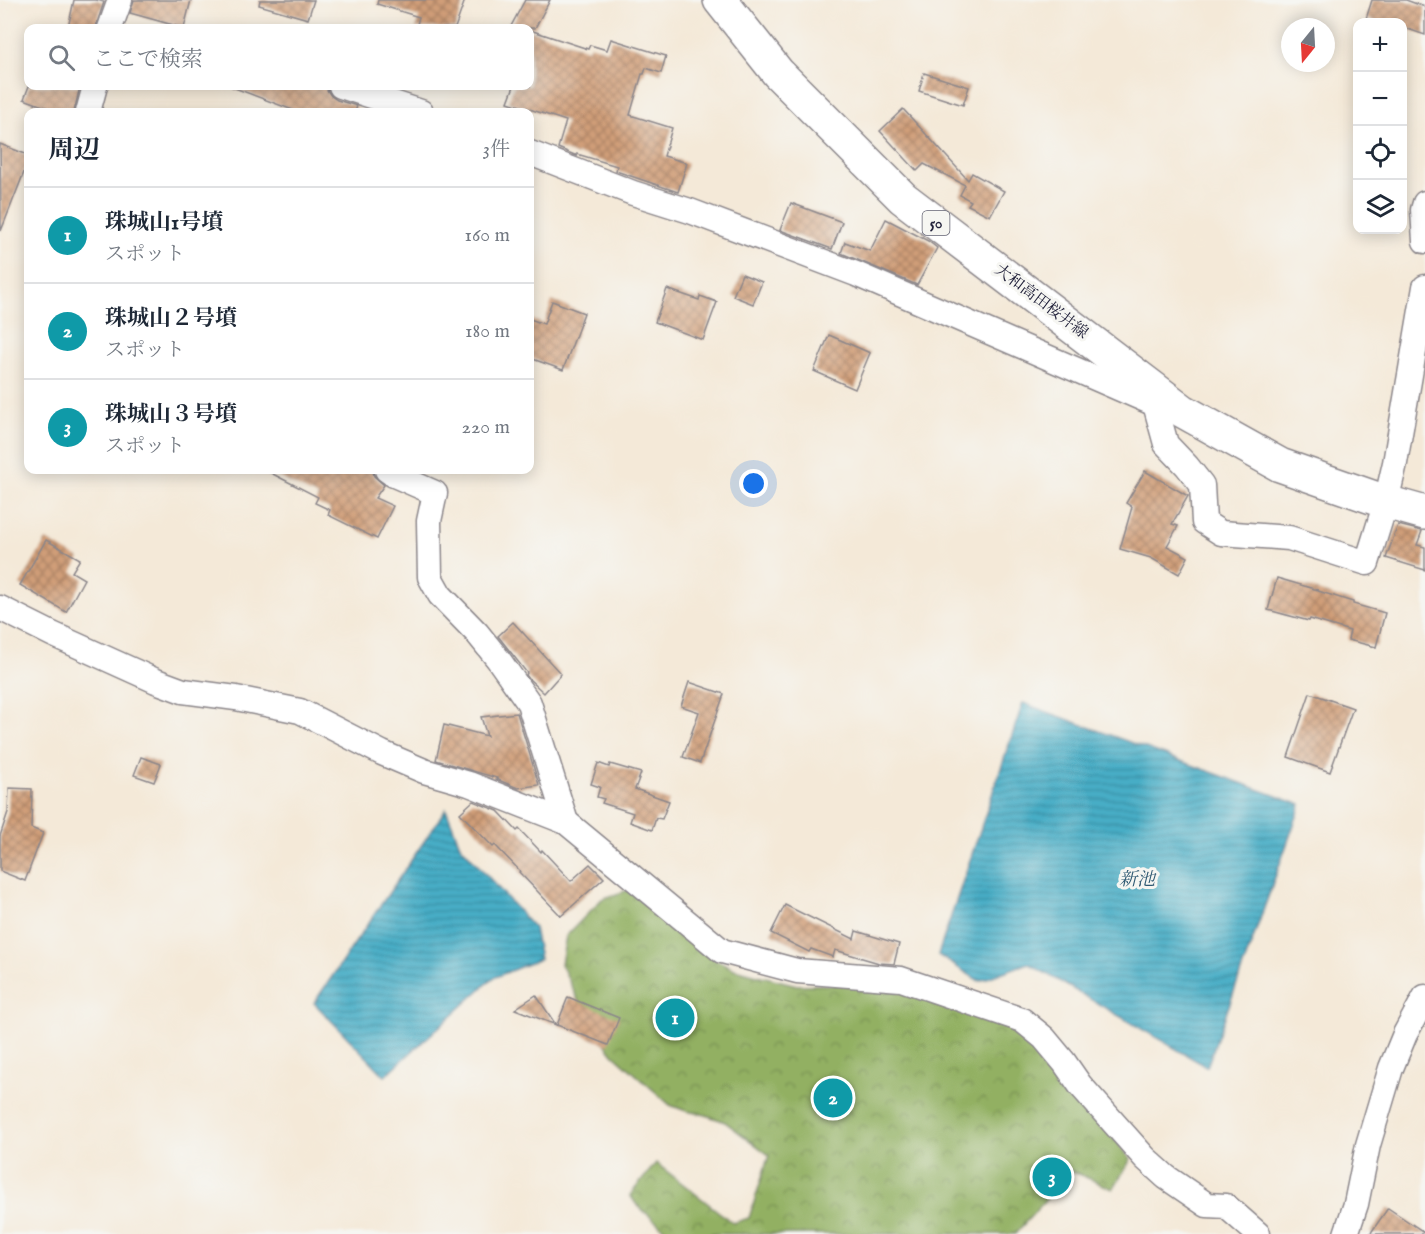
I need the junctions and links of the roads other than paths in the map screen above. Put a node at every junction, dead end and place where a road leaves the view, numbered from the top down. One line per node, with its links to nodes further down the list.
1 (120, 0): 3 (street)
2 (720, 0): 12 (main road, 大和高田桜井線 / 50)
3 (111, 24)
4 (94, 90): 6 (street)
5 (353, 90): 7 (street)
6 (89, 108)
7 (409, 108)
8 (534, 155): 12 (street)
9 (1425, 203): 10 (street)
10 (1425, 241)
11 (1425, 287): 14 (street)
12 (1169, 408): 14 (main road, 大和高田桜井線 / 50); 14 (street)
13 (393, 474): 17 (street)
14 (1386, 502): 15 (main road, 大和高田桜井線 / 50)
15 (1425, 513)
16 (0, 608): 17 (street)
17 (566, 822): 19 (street)
18 (1425, 997): 20 (street)
19 (1258, 1234)
20 (1346, 1234)

